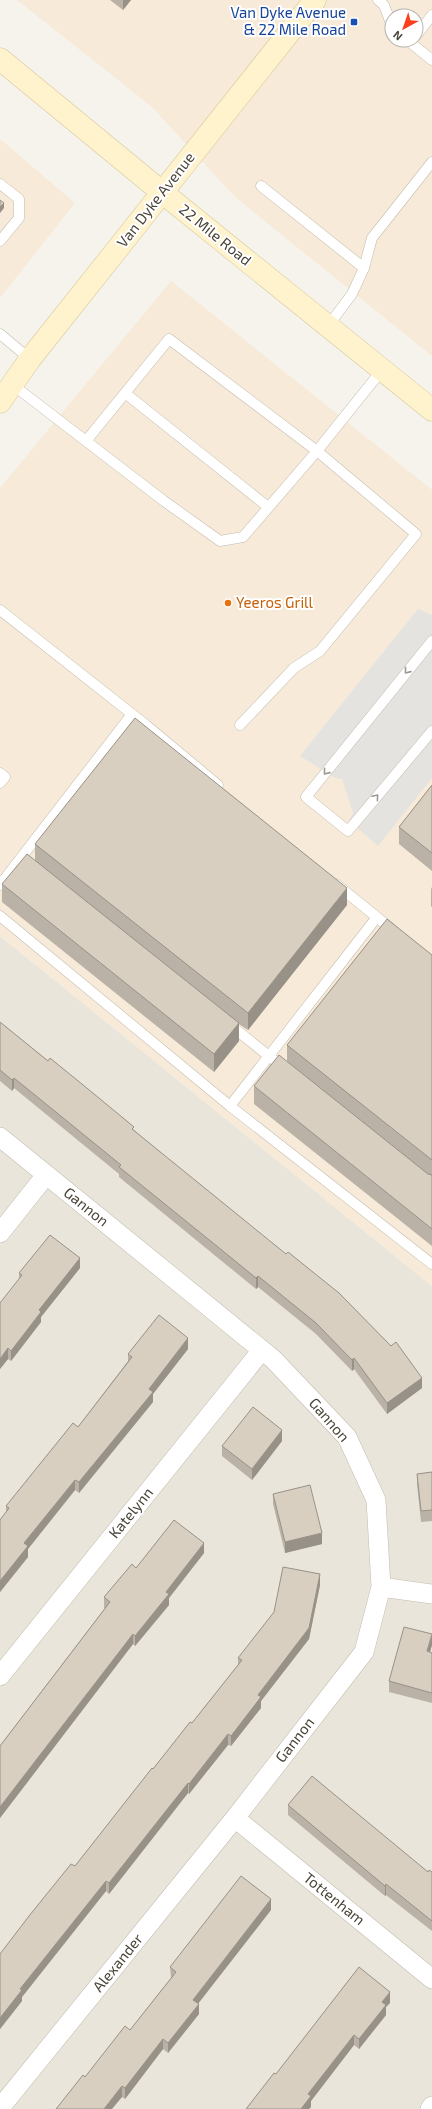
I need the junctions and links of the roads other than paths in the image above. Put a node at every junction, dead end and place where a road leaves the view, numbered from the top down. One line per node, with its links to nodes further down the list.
1 (315, 0): 12 (street, Van Dyke Avenue)
2 (378, 0): 3 (lane)
3 (385, 8)
4 (432, 15): 5 (lane)
5 (424, 25)
6 (420, 48): 8 (lane)
7 (0, 59): 12 (street, 22 Mile Road)
8 (432, 60)
9 (432, 162): 14 (lane)
10 (0, 184): 13 (lane)
11 (261, 186): 14 (lane)
12 (163, 193): 15 (street, 22 Mile Road); 17 (street, Van Dyke Avenue)
13 (0, 241)
14 (364, 268): 15 (lane)
15 (328, 326): 18 (street, 22 Mile Road)
16 (0, 334): 17 (lane)
17 (30, 359): 20 (street, Van Dyke Avenue)
18 (382, 370): 21 (street, 22 Mile Road); 23 (lane)
19 (125, 392): 22 (lane); 23 (lane); 24 (lane)
20 (7, 393): 22 (lane)
21 (432, 410)
22 (86, 441): 24 (lane)
23 (317, 451): 24 (lane); 28 (lane)
24 (268, 507)
25 (0, 610): 27 (lane)
26 (432, 641): 29 (lane, one-way to 29)
27 (132, 714): 32 (lane); 34 (lane)
28 (240, 725)
29 (432, 730)
30 (0, 773): 31 (lane)
31 (0, 782)
32 (225, 791)
33 (328, 877): 36 (lane)
34 (0, 885)
35 (0, 916): 41 (lane)
36 (377, 917): 37 (lane); 39 (lane)
37 (401, 937)
38 (219, 1016): 39 (lane)
39 (269, 1056): 40 (lane); 41 (lane)
40 (293, 1075)
41 (230, 1106): 45 (lane)
42 (0, 1137): 43 (street, Gannon)
43 (46, 1175): 44 (street); 46 (street, Gannon)
44 (0, 1233)
45 (432, 1264)
46 (262, 1350): 47 (street, Gannon); 49 (street, Katelynn)
47 (381, 1587): 48 (street); 50 (street, Gannon)
48 (432, 1594)
49 (0, 1676)
50 (235, 1818): 51 (street, Tottenham); 52 (street, Alexander)
51 (432, 1979)
52 (2, 2103)
53 (432, 2106): 54 (street)
54 (430, 2109)

